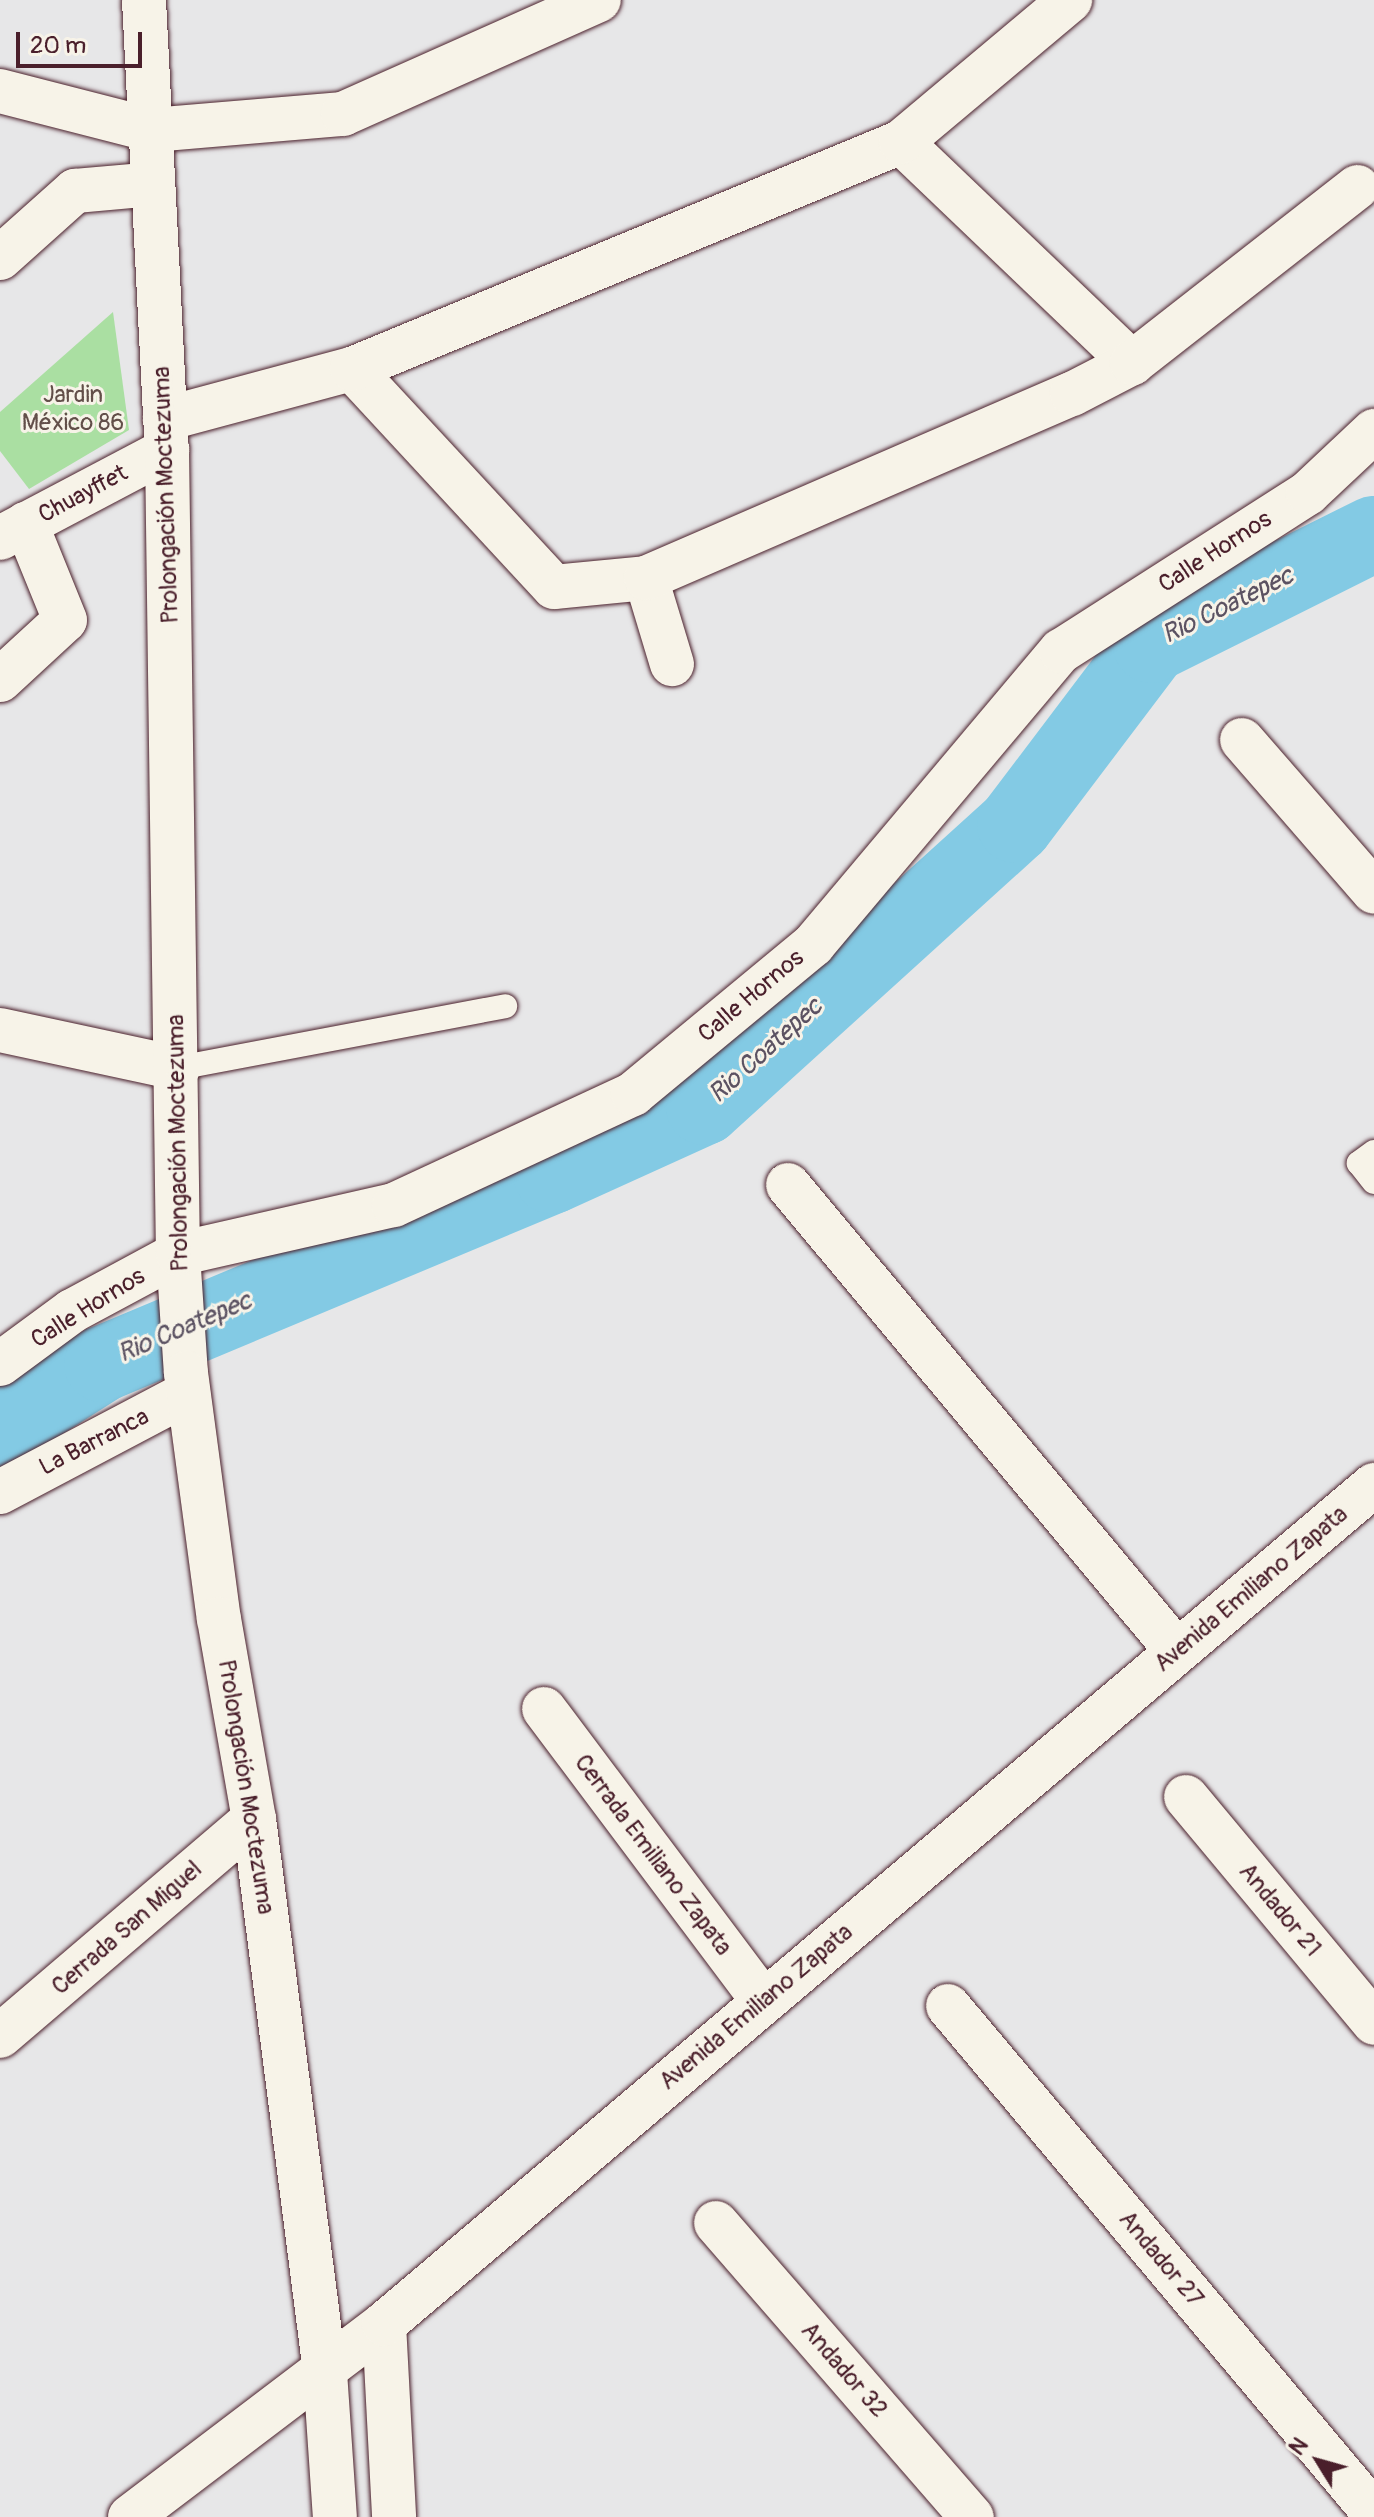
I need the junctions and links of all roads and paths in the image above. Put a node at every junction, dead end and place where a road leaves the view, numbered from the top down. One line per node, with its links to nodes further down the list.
1 (144, 0): 5 (street, Prolongación Moctezuma)
2 (599, 0): 5 (street)
3 (1070, 0): 6 (street, Chuayffet)
4 (0, 91): 5 (street)
5 (152, 130): 7 (street, Prolongación Moctezuma)
6 (901, 142): 10 (street); 11 (street, Chuayffet)
7 (153, 184): 9 (street); 13 (street, Prolongación Moctezuma)
8 (1357, 187): 10 (street)
9 (0, 258)
10 (1132, 363): 15 (street)
11 (352, 369): 13 (street, Chuayffet); 15 (street)
12 (1374, 431): 26 (street, Calle Hornos)
13 (166, 434): 14 (street, Chuayffet); 22 (street, Prolongación Moctezuma)
14 (13, 531): 17 (street)
15 (646, 578): 16 (street)
16 (672, 664)
17 (0, 680)
18 (1242, 740): 19 (street)
19 (1374, 892)
20 (505, 1006): 22 (lane)
21 (0, 1030): 22 (street)
22 (178, 1068): 26 (street, Prolongación Moctezuma)
23 (1374, 1152): 24 (lane)
24 (1374, 1182)
25 (788, 1185): 31 (street)
26 (179, 1265): 27 (street, Calle Hornos); 28 (street, Prolongación Moctezuma)
27 (0, 1364)
28 (187, 1383): 30 (street, La Barranca); 34 (street, Prolongación Moctezuma)
29 (1374, 1485): 31 (street, Avenida Emiliano Zapata)
30 (0, 1492)
31 (1177, 1651): 35 (street, Avenida Emiliano Zapata)
32 (544, 1709): 35 (street, Cerrada Emiliano Zapata)
33 (1186, 1797): 37 (street, Andador 21)
34 (254, 1819): 38 (street, Cerrada San Miguel); 41 (street, Prolongación Moctezuma)
35 (763, 2001): 40 (street, Avenida Emiliano Zapata)
36 (948, 2006): 42 (street, Andador 27)
37 (1374, 2023)
38 (0, 2036)
39 (716, 2223): 46 (street, Andador 32)
40 (384, 2324): 41 (street, Avenida Emiliano Zapata); 45 (street)
41 (325, 2372): 43 (street, Avenida Emiliano Zapata); 44 (street, Prolongación Moctezuma)
42 (1374, 2513)
43 (130, 2517)
44 (335, 2517)
45 (394, 2517)
46 (972, 2517)

